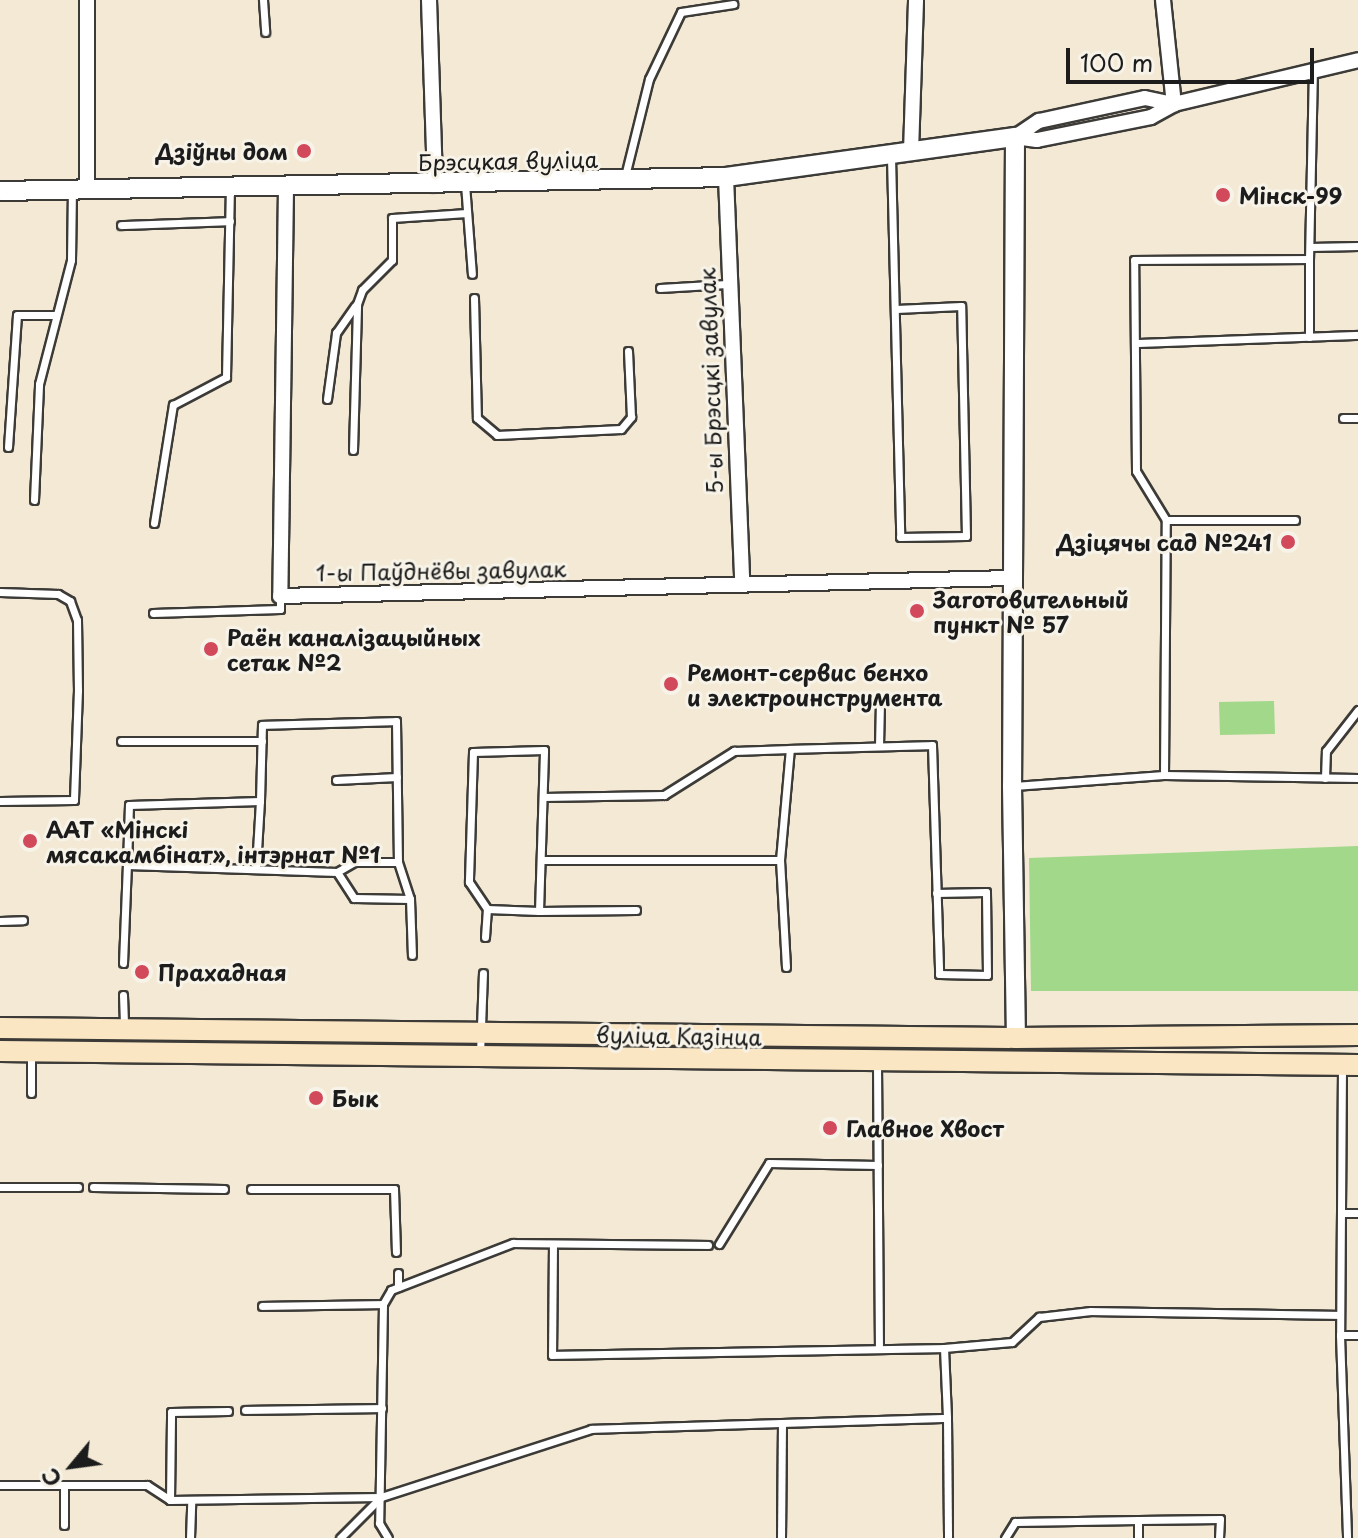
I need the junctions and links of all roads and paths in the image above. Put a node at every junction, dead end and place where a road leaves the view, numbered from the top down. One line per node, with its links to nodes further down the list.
1 (87, 0): 20 (street)
2 (263, 0): 7 (lane)
3 (429, 0): 17 (street)
4 (916, 0): 12 (street)
5 (1163, 0): 10 (street)
6 (733, 4): 15 (lane)
7 (265, 32)
8 (1358, 60): 9 (street, Брэсцкая вуліца)
9 (1313, 72): 10 (street, Брэсцкая вуліца); 26 (lane)
10 (1174, 104): 11 (street, Брэсцкая вуліца)
11 (1015, 137): 12 (street, Брэсцкая вуліца); 48 (street)
12 (911, 152): 13 (street, Брэсцкая вуліца)
13 (891, 155): 14 (street, Брэсцкая вуліца); 33 (lane)
14 (726, 177): 15 (street, Брэсцкая вуліца); 29 (street, 5-ы Брэсцкі завулак)
15 (624, 182): 16 (street, Брэсцкая вуліца)
16 (465, 184): 17 (street, Брэсцкая вуліца); 22 (lane)
17 (435, 185): 18 (street, Брэсцкая вуліца)
18 (286, 188): 19 (street, Брэсцкая вуліца); 51 (street)
19 (230, 189): 20 (street, Брэсцкая вуліца); 23 (lane)
20 (80, 190): 21 (street, Брэсцкая вуліца); 34 (lane)
21 (0, 191)
22 (467, 213): 28 (lane); 32 (lane)
23 (230, 221): 24 (lane); 47 (lane)
24 (121, 225)
25 (1358, 246): 26 (lane)
26 (1310, 247): 27 (lane)
27 (1309, 259): 36 (lane); 37 (lane)
28 (472, 274)
29 (727, 284): 30 (lane); 49 (street, 5-ы Брэсцкі завулак)
30 (660, 288)
31 (474, 298): 38 (lane)
32 (357, 304): 39 (lane); 43 (lane)
33 (896, 309): 33 (lane)
34 (54, 315): 42 (lane); 44 (lane)
35 (1358, 335): 36 (lane)
36 (1309, 337): 37 (lane)
37 (1135, 343): 45 (lane)
38 (628, 351)
39 (327, 399)
40 (1343, 418): 41 (lane)
41 (1358, 418)
42 (8, 447)
43 (353, 450)
44 (34, 500)
45 (1166, 520): 46 (lane); 59 (lane)
46 (1295, 520)
47 (154, 523)
48 (1012, 578): 49 (street, 1-ы Паўднёвы завулак); 64 (street)
49 (742, 584): 51 (street, 1-ы Паўднёвы завулак)
50 (0, 592): 66 (lane)
51 (280, 596): 52 (lane)
52 (153, 613)
53 (880, 701): 57 (lane)
54 (1358, 710): 61 (lane)
55 (121, 741): 56 (lane)
56 (262, 741): 60 (lane); 67 (lane)
57 (879, 746): 58 (lane); 74 (lane)
58 (790, 749): 65 (lane); 69 (lane)
59 (1164, 775): 61 (lane); 64 (lane)
60 (397, 777): 63 (lane); 70 (lane)
61 (1325, 778): 62 (lane)
62 (1358, 778)
63 (336, 780)
64 (1012, 786): 92 (street)
65 (543, 797): 68 (lane); 76 (lane)
66 (0, 801)
67 (260, 801): 71 (lane); 72 (lane)
68 (542, 860): 69 (lane); 78 (lane)
69 (780, 860): 84 (lane)
70 (398, 862): 73 (lane); 75 (lane)
71 (127, 865): 72 (lane); 83 (lane)
72 (256, 868): 73 (lane)
73 (337, 872): 75 (lane)
74 (936, 893): 74 (lane)
75 (410, 899): 82 (lane)
76 (487, 909): 78 (lane); 81 (lane)
77 (636, 910): 78 (lane)
78 (539, 911)
79 (23, 920): 80 (lane)
80 (0, 921)
81 (485, 937)
82 (412, 955)
83 (123, 963)
84 (786, 967)
85 (483, 973): 89 (lane)
86 (123, 995): 88 (lane)
87 (0, 1028): 88 (main road, вуліца Казінца)
88 (124, 1028): 89 (main road, вуліца Казінца); 95 (street)
89 (481, 1031): 90 (main road, вуліца Казінца); 96 (lane)
90 (744, 1034): 92 (main road, вуліца Казінца); 97 (main road)
91 (1350, 1035): 92 (main road, вуліца Казінца); 100 (main road)
92 (1016, 1038): 99 (main road)
93 (0, 1051): 94 (main road, вуліца Казінца)
94 (31, 1051): 95 (main road, вуліца Казінца); 101 (lane)
95 (123, 1051): 96 (main road, вуліца Казінца)
96 (480, 1056): 97 (main road, вуліца Казінца)
97 (743, 1059): 98 (main road, вуліца Казінца)
98 (877, 1062): 99 (main road, вуліца Казінца); 102 (lane)
99 (1015, 1065): 100 (main road, вуліца Казінца)
100 (1350, 1065): 108 (lane)
101 (31, 1093)
102 (878, 1165): 111 (lane); 122 (lane)
103 (0, 1187): 104 (lane)
104 (78, 1187)
105 (93, 1187): 106 (lane)
106 (224, 1189)
107 (251, 1189): 113 (lane)
108 (1341, 1213): 109 (lane); 118 (lane)
109 (1358, 1213)
110 (553, 1244): 112 (lane); 115 (lane); 122 (lane)
111 (719, 1244)
112 (708, 1245)
113 (396, 1252)
114 (398, 1273): 115 (lane)
115 (398, 1287): 116 (lane)
116 (383, 1304): 117 (lane); 123 (lane)
117 (262, 1306)
118 (1340, 1315): 119 (lane); 121 (lane)
119 (1340, 1335): 120 (lane); 128 (lane)
120 (1358, 1335)
121 (944, 1348): 122 (lane); 126 (lane)
122 (879, 1349)
123 (382, 1408): 124 (lane); 134 (lane)
124 (245, 1410)
125 (228, 1411): 135 (lane)
126 (947, 1418): 127 (lane); 143 (lane)
127 (782, 1423): 134 (lane); 142 (lane)
128 (1347, 1452): 129 (lane); 130 (lane)
129 (1358, 1452)
130 (1347, 1473): 131 (lane); 147 (lane)
131 (1358, 1474)
132 (0, 1485): 133 (lane)
133 (64, 1485): 135 (lane); 138 (lane)
134 (381, 1497): 136 (lane); 140 (lane); 141 (lane)
135 (170, 1500): 136 (lane)
136 (191, 1500): 139 (lane)
137 (1138, 1520): 144 (lane); 145 (lane); 146 (lane)
138 (64, 1525)
139 (190, 1538)
140 (340, 1538)
141 (388, 1538)
142 (781, 1538)
143 (948, 1538)
144 (1005, 1538)
145 (1138, 1538)
146 (1219, 1538)
147 (1347, 1538)

